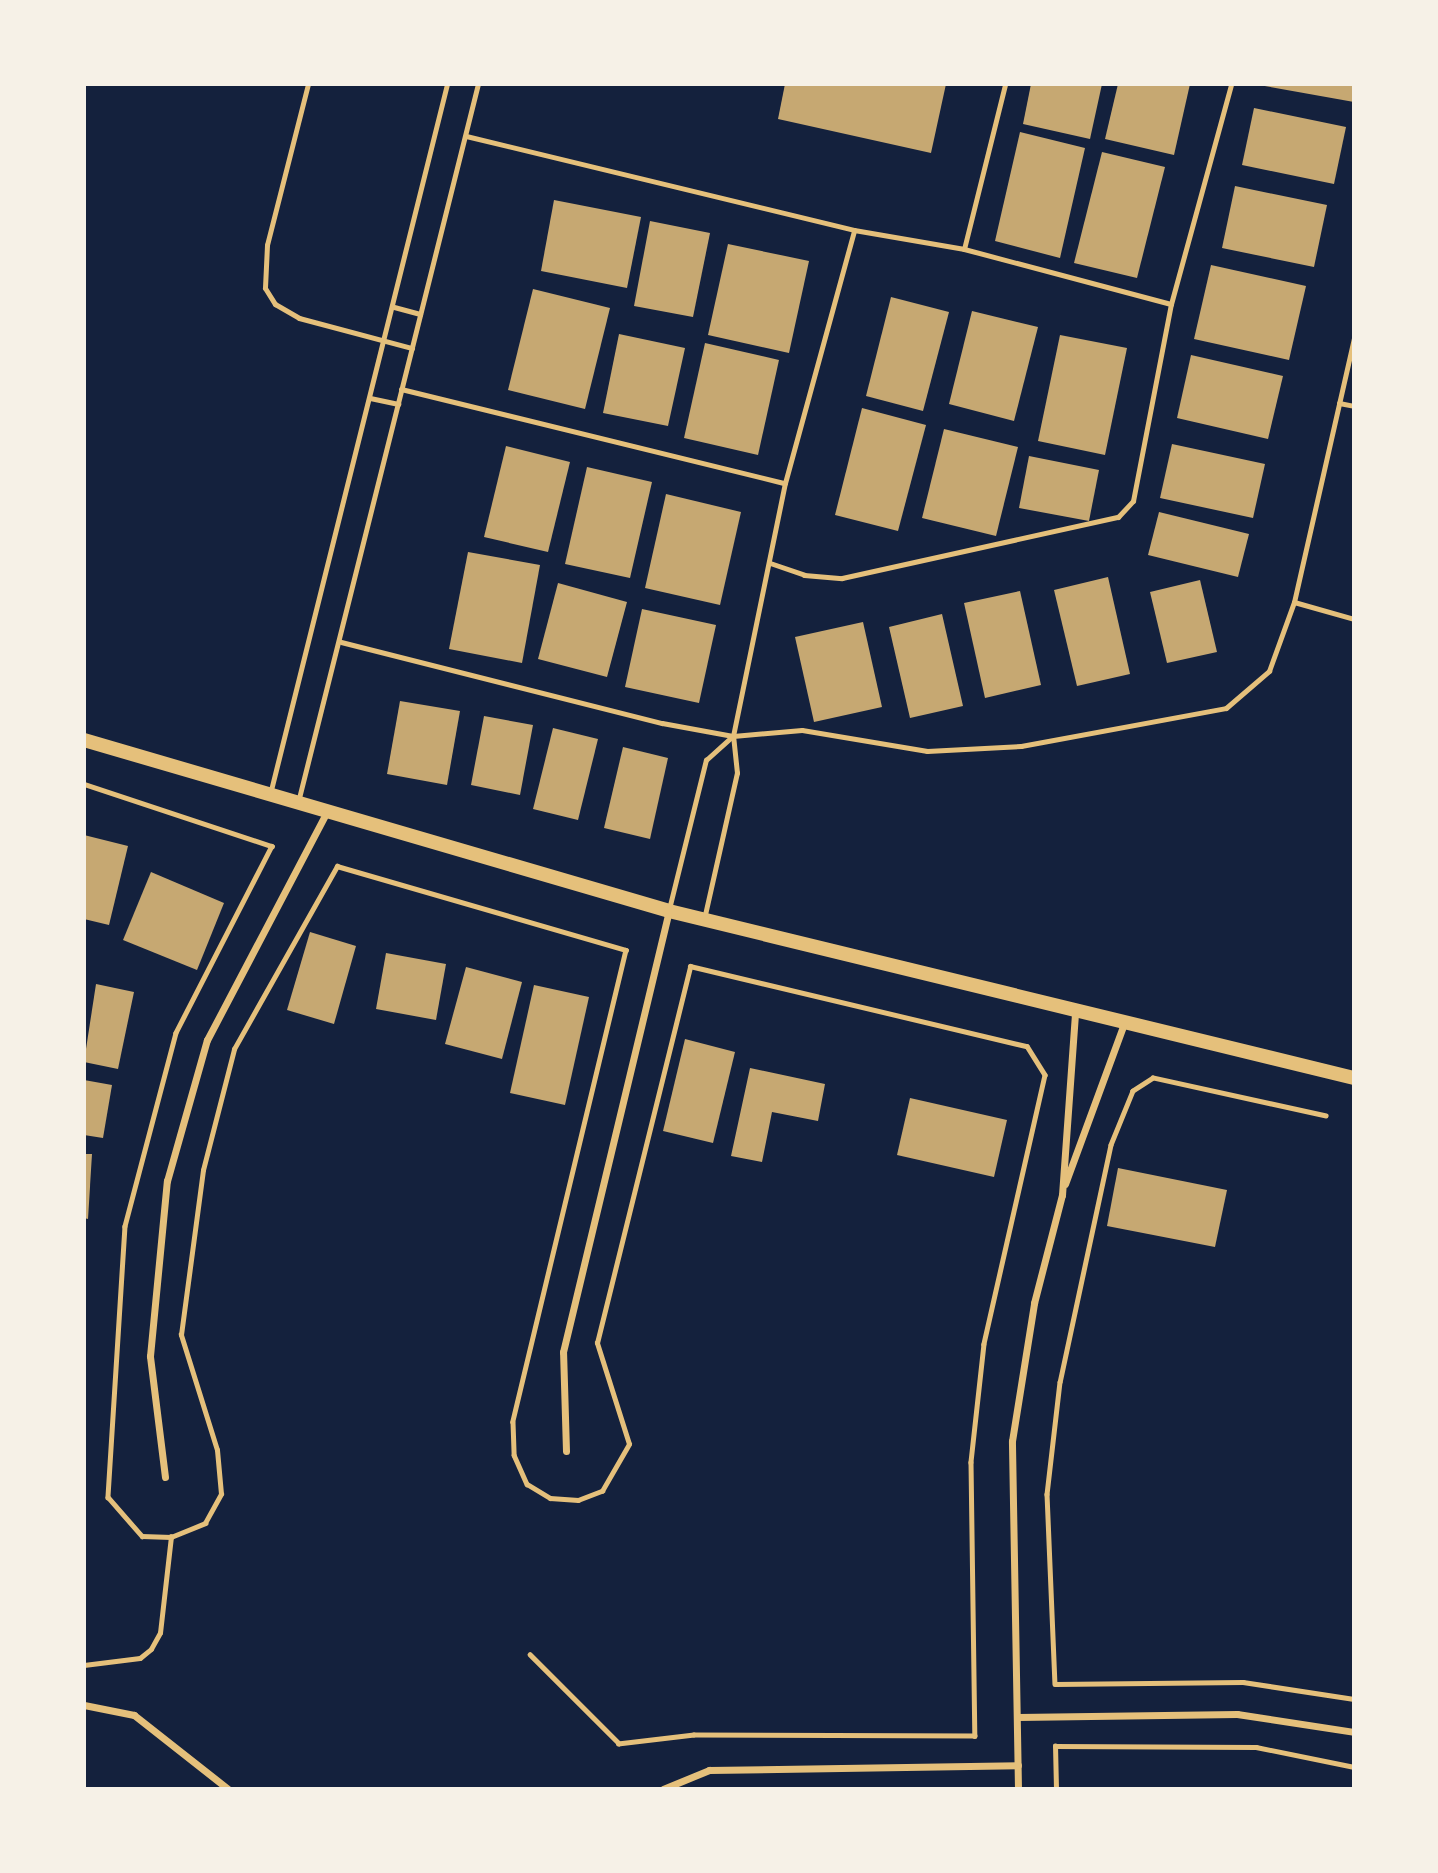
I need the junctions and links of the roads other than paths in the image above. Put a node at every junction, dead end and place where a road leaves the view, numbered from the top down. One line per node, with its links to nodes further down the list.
1 (308, 84): 13 (lane)
2 (447, 84): 10 (lane)
3 (478, 84): 6 (lane)
4 (1005, 84): 8 (lane)
5 (1231, 84): 9 (lane)
6 (466, 136): 7 (lane); 11 (lane)
7 (854, 230): 8 (lane); 20 (lane)
8 (964, 249): 9 (lane)
9 (1171, 304): 21 (lane)
10 (394, 307): 11 (lane); 13 (lane)
11 (420, 314): 14 (lane)
12 (1354, 338): 17 (lane)
13 (386, 339): 14 (lane); 16 (lane)
14 (412, 348): 15 (lane)
15 (401, 389): 18 (lane); 20 (lane)
16 (370, 398): 18 (lane); 27 (lane)
17 (1339, 402): 19 (lane); 22 (lane)
18 (398, 404): 24 (lane)
19 (1354, 406)
20 (785, 483): 21 (lane)
21 (770, 563): 25 (lane)
22 (1294, 601): 23 (lane); 25 (lane)
23 (1354, 619)
24 (341, 642): 25 (lane); 28 (lane)
25 (733, 736): 30 (lane); 31 (lane)
26 (84, 740): 27 (main road)
27 (270, 793): 28 (main road)
28 (298, 802): 29 (main road)
29 (326, 813): 30 (main road); 37 (street)
30 (669, 911): 31 (main road); 36 (street)
31 (704, 920): 32 (main road)
32 (1075, 1015): 33 (main road); 35 (street)
33 (1123, 1026): 34 (main road); 35 (street)
34 (1354, 1078)
35 (1062, 1195): 39 (street)
36 (566, 1451)
37 (165, 1477)
38 (84, 1705): 42 (street)
39 (1018, 1717): 40 (street); 41 (street)
40 (1354, 1732)
41 (1018, 1765): 43 (street); 44 (street)
42 (228, 1789)
43 (663, 1789)
44 (1018, 1789)

